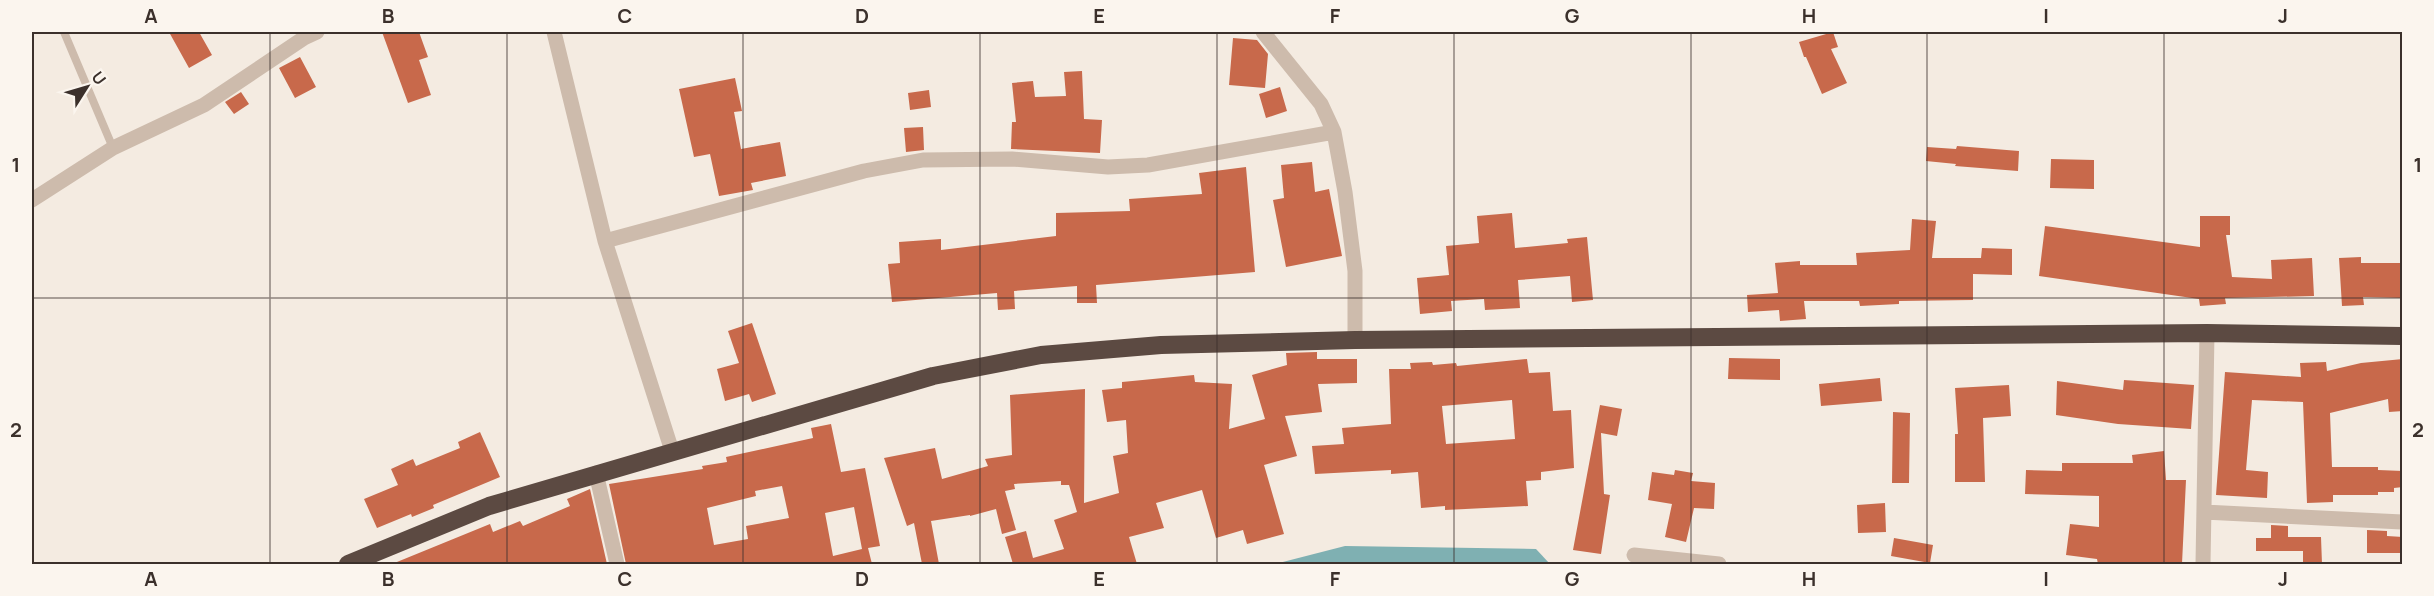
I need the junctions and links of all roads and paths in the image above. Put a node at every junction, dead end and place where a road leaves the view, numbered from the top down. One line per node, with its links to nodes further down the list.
1 (64, 32): 6 (lane)
2 (317, 32): 6 (street)
3 (554, 32): 8 (street)
4 (1263, 32): 5 (street)
5 (1334, 132): 8 (street); 11 (street)
6 (113, 148): 7 (street)
7 (32, 200)
8 (605, 241): 12 (street)
9 (2207, 333): 10 (highway); 11 (highway); 14 (street)
10 (2403, 336)
11 (1354, 340): 12 (highway)
12 (672, 451): 13 (highway)
13 (596, 473): 17 (highway); 18 (street)
14 (2204, 512): 15 (street); 20 (street)
15 (2403, 522)
16 (1634, 555): 19 (street)
17 (348, 564)
18 (617, 564)
19 (1719, 564)
20 (2203, 564)

